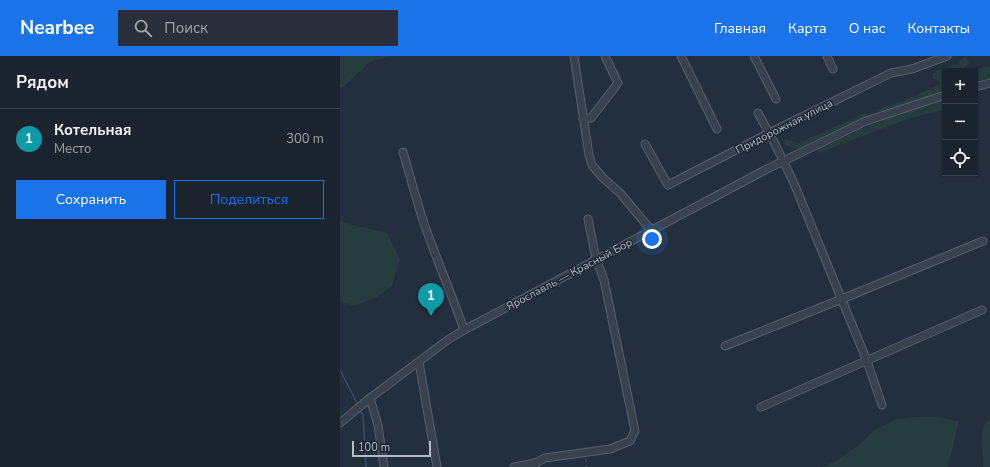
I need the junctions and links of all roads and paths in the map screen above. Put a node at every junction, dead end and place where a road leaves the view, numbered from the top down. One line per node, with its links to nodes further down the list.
1 (574, 56): 13 (street)
2 (605, 56): 13 (street)
3 (681, 56): 14 (street)
4 (754, 56): 11 (street)
5 (827, 56): 7 (street)
6 (947, 56): 15 (street, Придорожная улица)
7 (833, 69)
8 (990, 83): 9 (street)
9 (978, 86)
10 (942, 96): 18 (street, Ярославль — Красный Бор)
11 (776, 99)
12 (758, 113): 15 (street)
13 (583, 119): 20 (street)
14 (717, 128)
15 (769, 133): 16 (street, Придорожная улица); 18 (street)
16 (645, 144)
17 (403, 152): 25 (street)
18 (784, 161): 20 (street, Ярославль — Красный Бор); 23 (street)
19 (588, 219): 22 (street)
20 (651, 230): 22 (street, Ярославль — Красный Бор)
21 (983, 241): 23 (street)
22 (596, 259): 25 (street, Ярославль — Красный Бор); 33 (street)
23 (842, 299): 26 (street); 27 (street)
24 (982, 310): 27 (street)
25 (464, 330): 28 (street, Ярославль — Красный Бор)
26 (725, 346)
27 (867, 361): 30 (street); 31 (street)
28 (419, 362): 29 (street, Ярославль — Красный Бор); 36 (street)
29 (370, 398): 32 (street, Ярославль — Красный Бор); 35 (street)
30 (882, 405)
31 (761, 407)
32 (340, 423)
33 (585, 453): 34 (street); 38 (path)
34 (535, 465): 37 (street)
35 (384, 467)
36 (437, 467)
37 (514, 467)
38 (586, 467)

